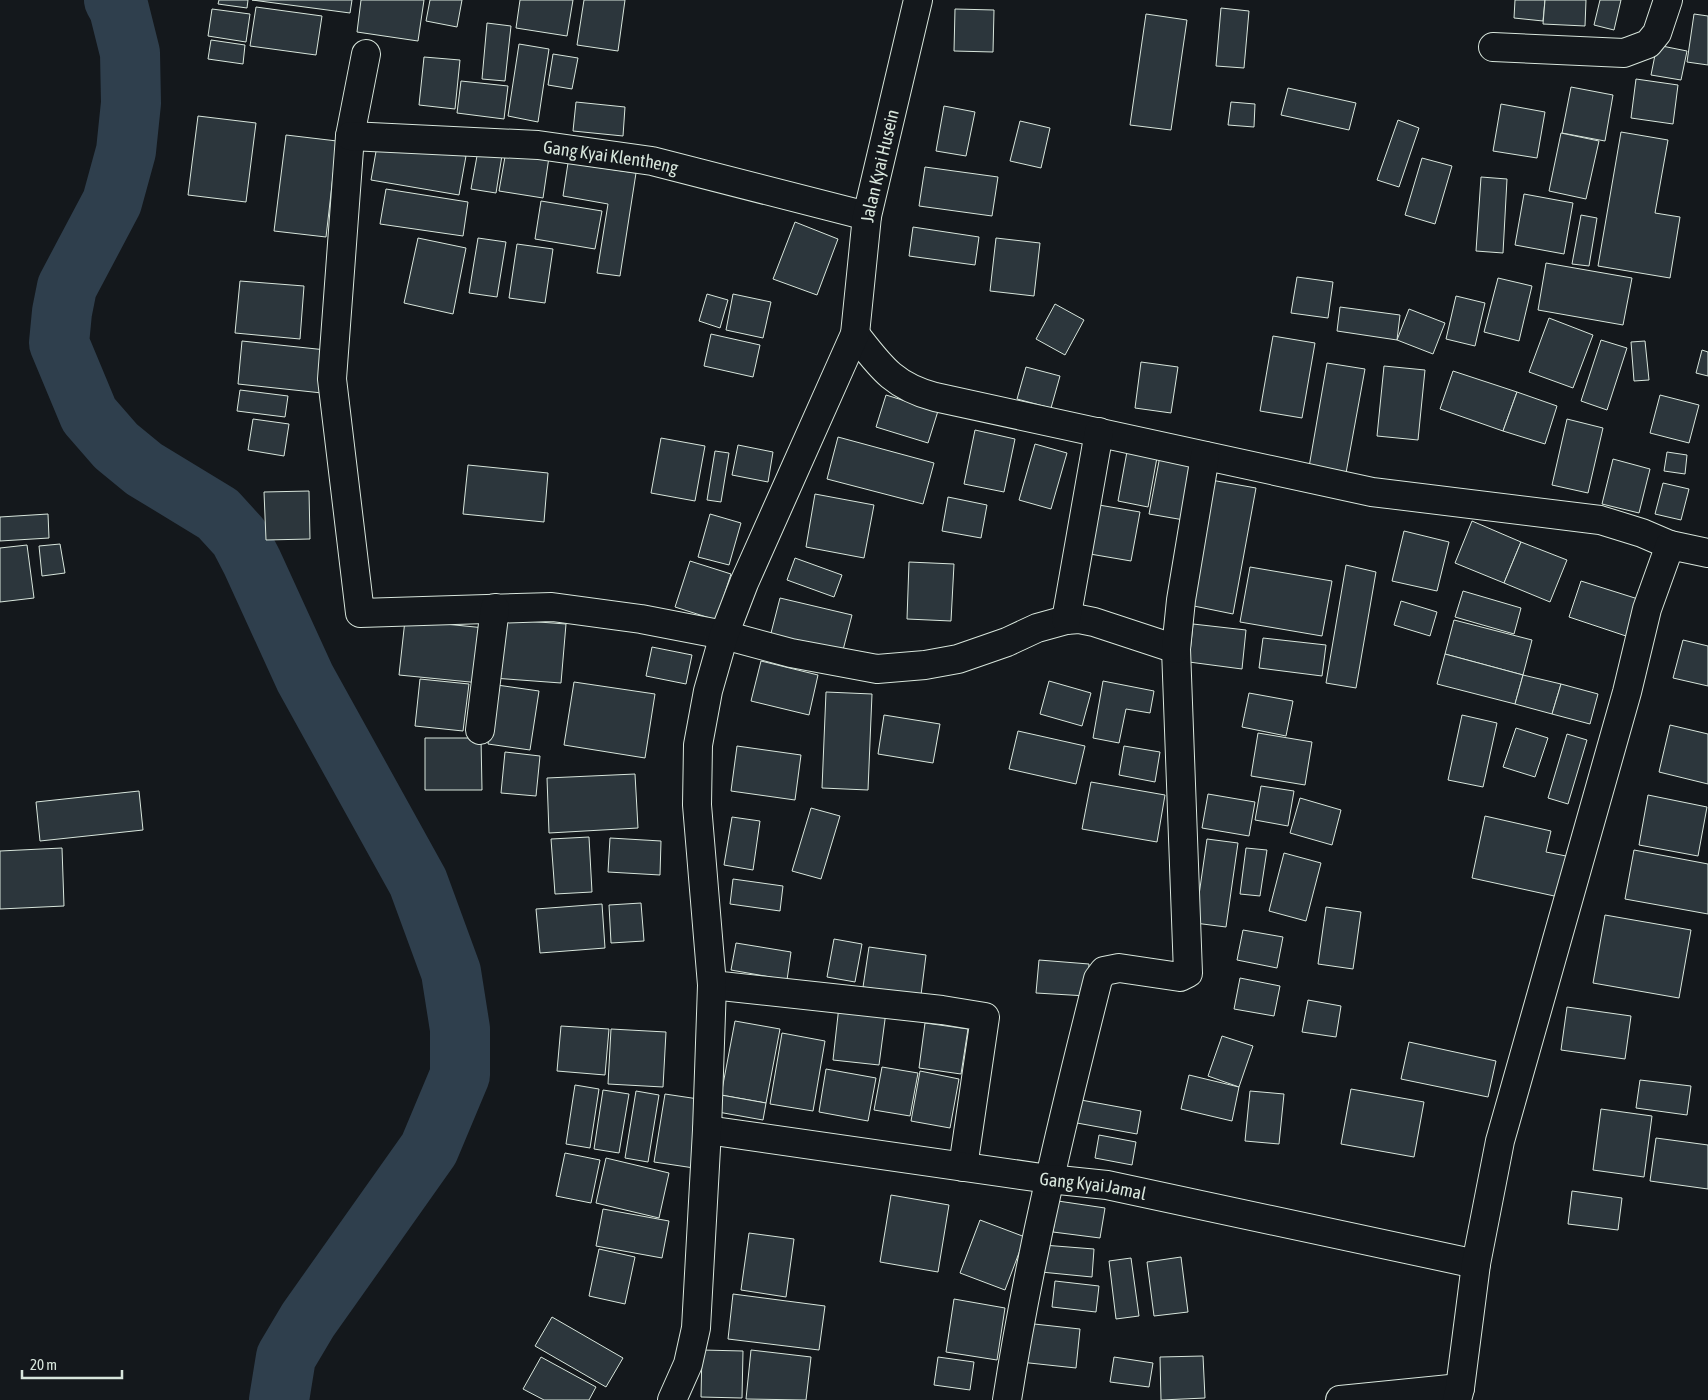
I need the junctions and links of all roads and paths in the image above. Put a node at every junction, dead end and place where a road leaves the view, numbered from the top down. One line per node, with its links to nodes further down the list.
1 (918, 0): 6 (street, Jalan Kyai Husein)
2 (1668, 0): 3 (street)
3 (1493, 47)
4 (366, 54): 5 (street)
5 (350, 136): 6 (street, Gang Kyai Klentheng); 12 (street)
6 (867, 216): 7 (street, Jalan Kyai Husein)
7 (854, 334): 8 (street); 14 (street, Jalan Kyai Husein)
8 (1098, 432): 9 (street); 13 (street)
9 (1205, 456): 10 (street); 15 (street)
10 (1670, 545): 11 (street); 21 (street)
11 (1708, 553)
12 (495, 608): 14 (street); 16 (street)
13 (1066, 620): 14 (street); 15 (street)
14 (724, 635): 17 (street, Jalan Kyai Husein)
15 (1176, 649): 20 (street)
16 (480, 730)
17 (712, 985): 18 (street, Jalan Kyai Husein); 19 (street)
18 (706, 1130): 19 (street, Gang Kyai Jamal); 23 (street, Jalan Kyai Husein)
19 (963, 1167): 20 (street, Gang Kyai Jamal)
20 (1049, 1179): 21 (street, Gang Kyai Jamal); 24 (street)
21 (1476, 1264): 22 (street)
22 (1458, 1394): 25 (street)
23 (672, 1400)
24 (1007, 1400)
25 (1340, 1400)

